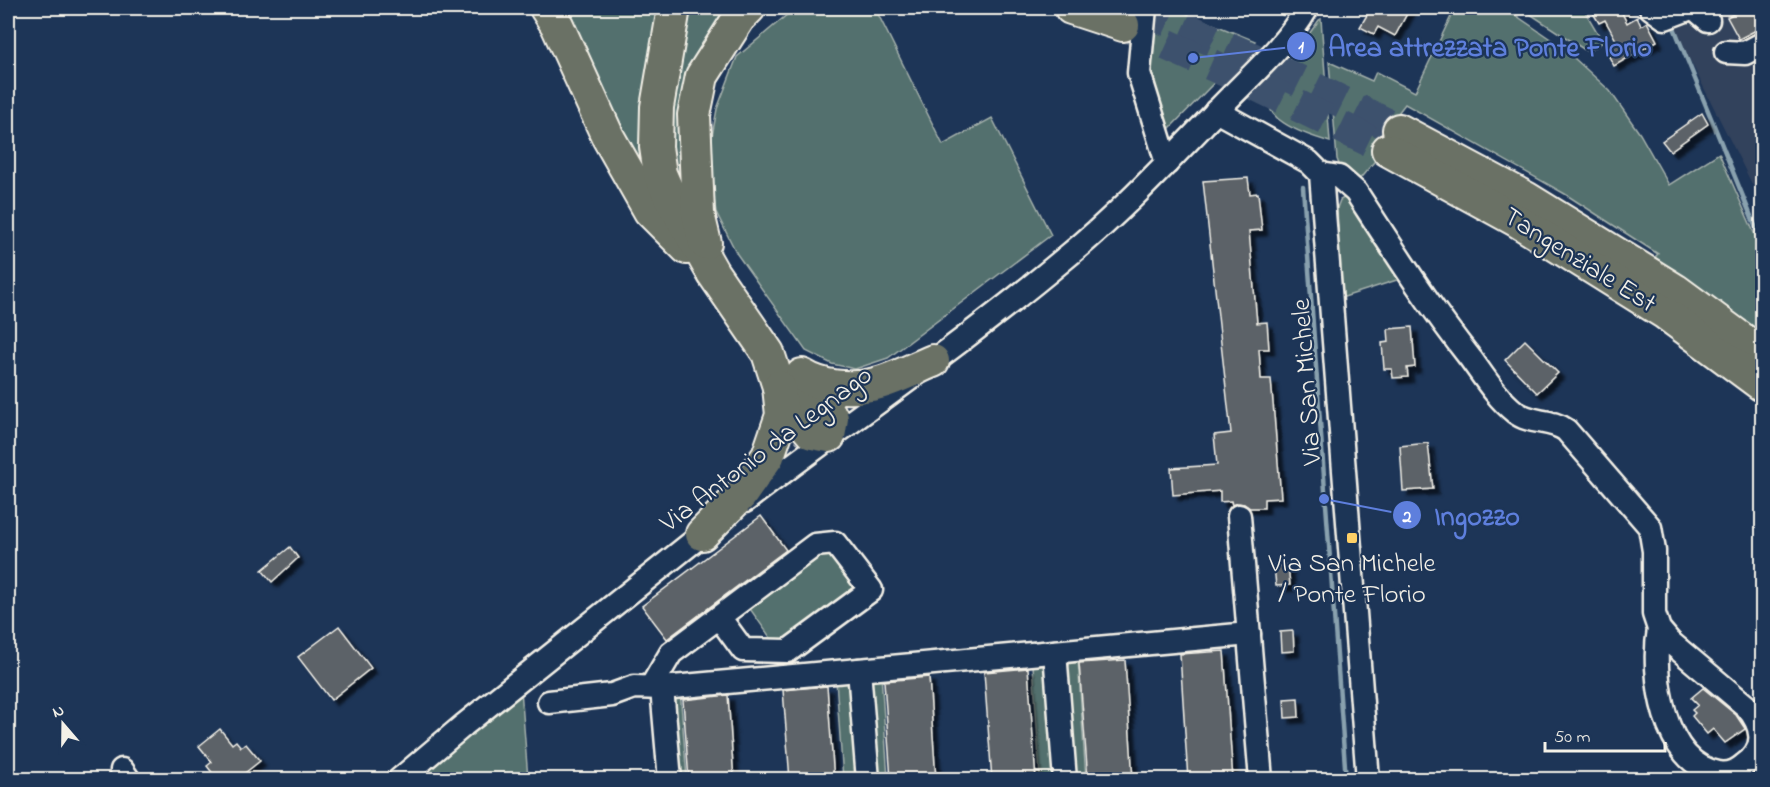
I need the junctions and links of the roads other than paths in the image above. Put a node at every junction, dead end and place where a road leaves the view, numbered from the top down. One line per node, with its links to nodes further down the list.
1 (546, 8): 15 (highway)
2 (674, 8): 15 (highway)
3 (749, 8): 15 (highway)
4 (1065, 8): 5 (highway)
5 (1072, 8): 9 (highway)
6 (1307, 8): 12 (street, Via Antonio da Legnago)
7 (1650, 8): 8 (street)
8 (1698, 12)
9 (1134, 16): 13 (street)
10 (1762, 44): 11 (street)
11 (1726, 52)
12 (1216, 111): 13 (street, Via Antonio da Legnago); 14 (street)
13 (1167, 163): 18 (street, Via Antonio da Legnago)
14 (1321, 174): 26 (street); 37 (street, Via San Michele)
15 (713, 273): 16 (highway)
16 (768, 354): 19 (highway); 21 (highway)
17 (1762, 354): 20 (highway, Tangenziale Est)
18 (933, 361): 19 (highway); 22 (street, Via Antonio da Legnago)
19 (812, 381): 22 (highway)
20 (1762, 385)
21 (779, 387): 22 (highway); 24 (highway)
22 (829, 436): 24 (street, Via Antonio da Legnago)
23 (1239, 516): 27 (street)
24 (702, 534): 32 (street, Via Antonio da Legnago)
25 (719, 617): 25 (street); 30 (street)
26 (1659, 629): 26 (street)
27 (1249, 634): 28 (street); 36 (street)
28 (1055, 652): 29 (street); 35 (street)
29 (859, 670): 30 (street); 34 (street)
30 (657, 688): 31 (street); 33 (street)
31 (549, 702)
32 (399, 780)
33 (670, 780)
34 (868, 780)
35 (1065, 780)
36 (1260, 780)
37 (1368, 780)

